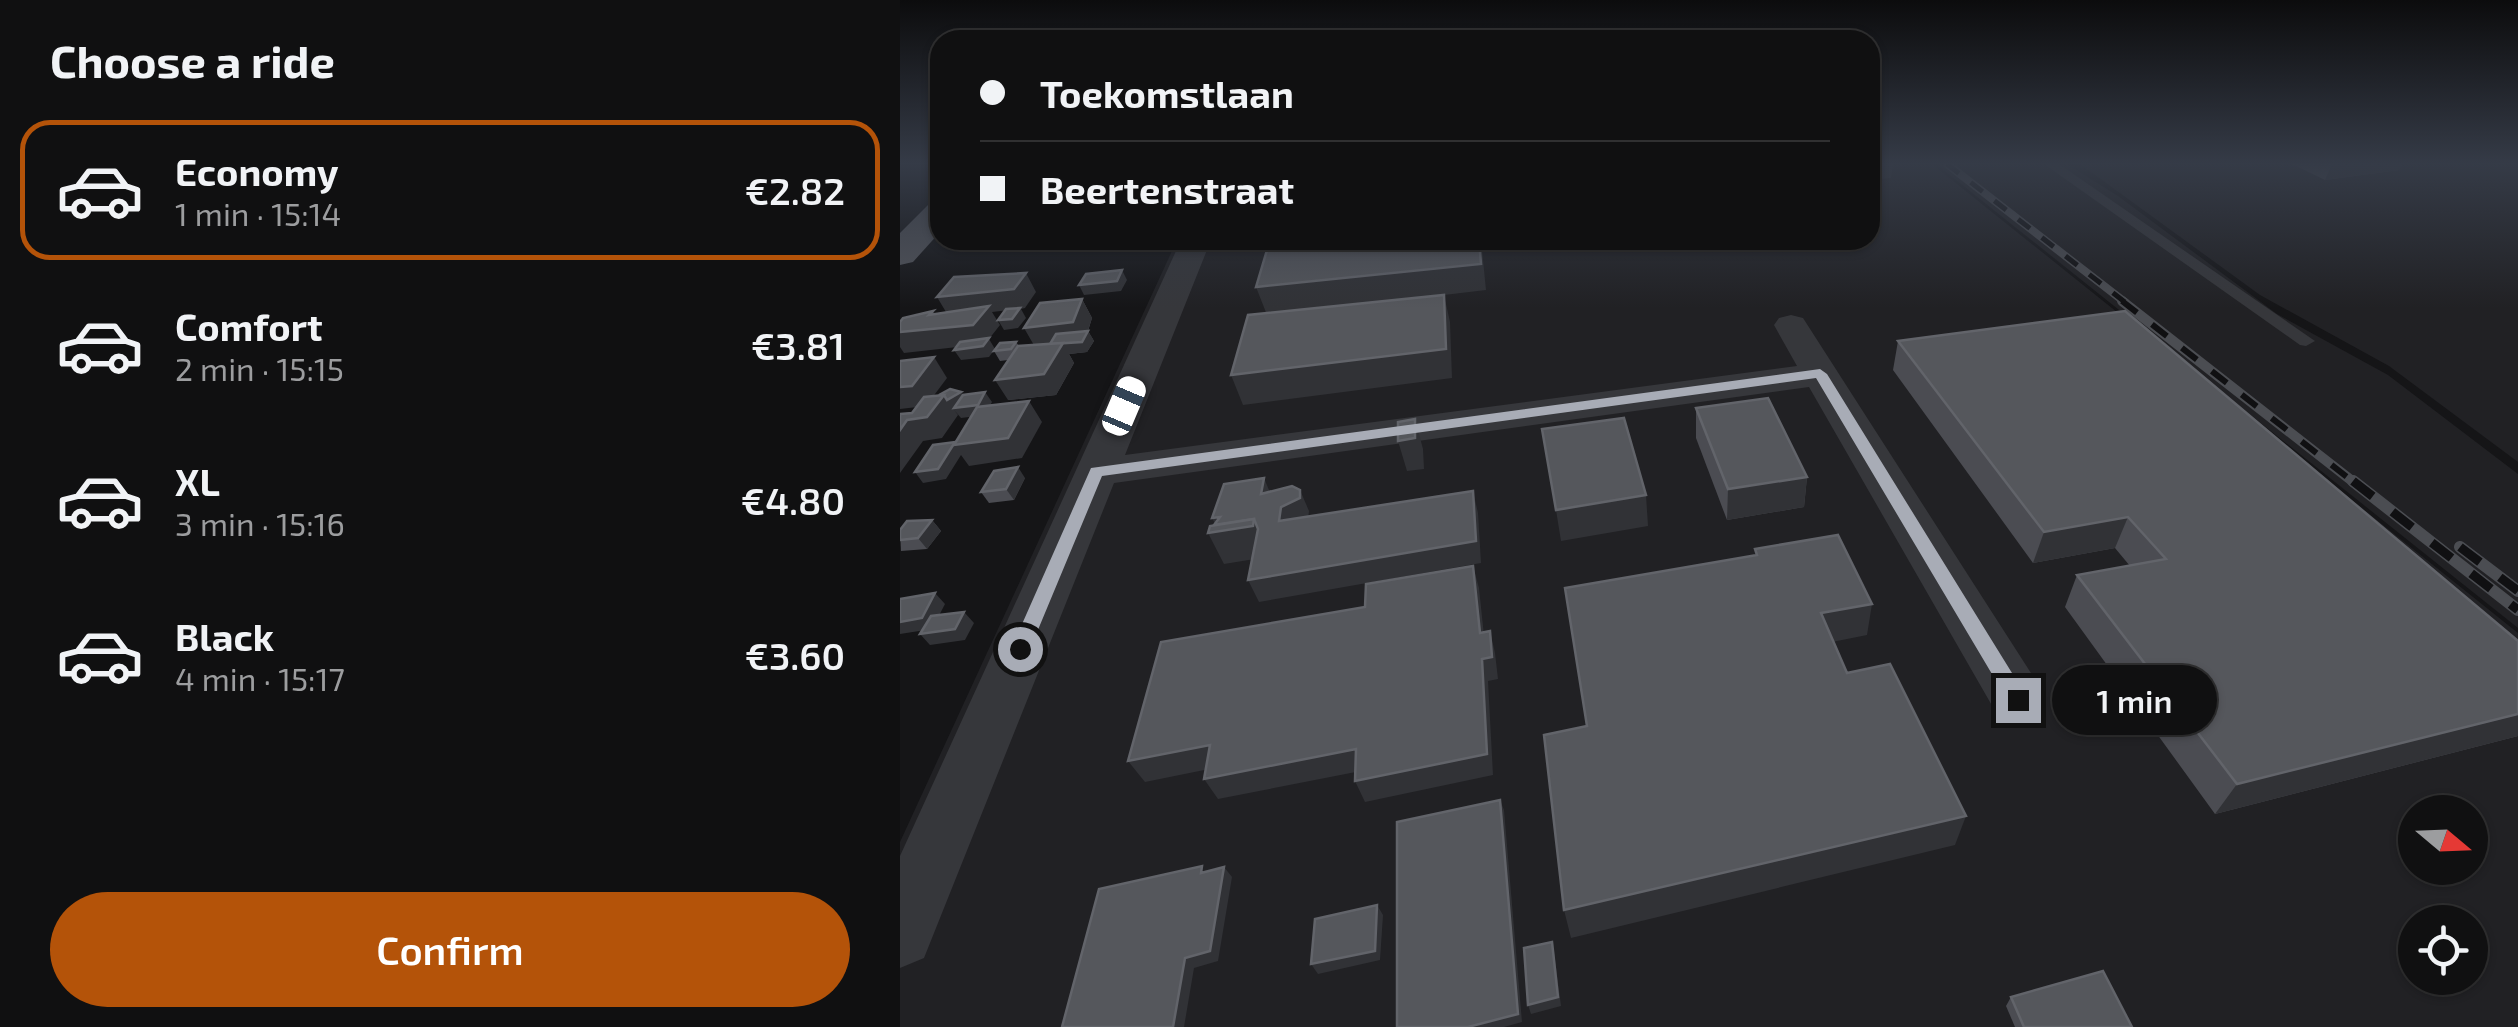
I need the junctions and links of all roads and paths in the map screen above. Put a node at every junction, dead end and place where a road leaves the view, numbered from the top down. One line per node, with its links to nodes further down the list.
1 (2119, 212): 8 (lane)
2 (930, 222): 5 (main road)
3 (930, 250): 6 (main road)
4 (1192, 250): 10 (street)
5 (900, 254)
6 (900, 282)
7 (1791, 325): 9 (street)
8 (2306, 341)
9 (1820, 374): 10 (street); 11 (street)
10 (1096, 472): 12 (street)
11 (2018, 700)
12 (900, 934)

